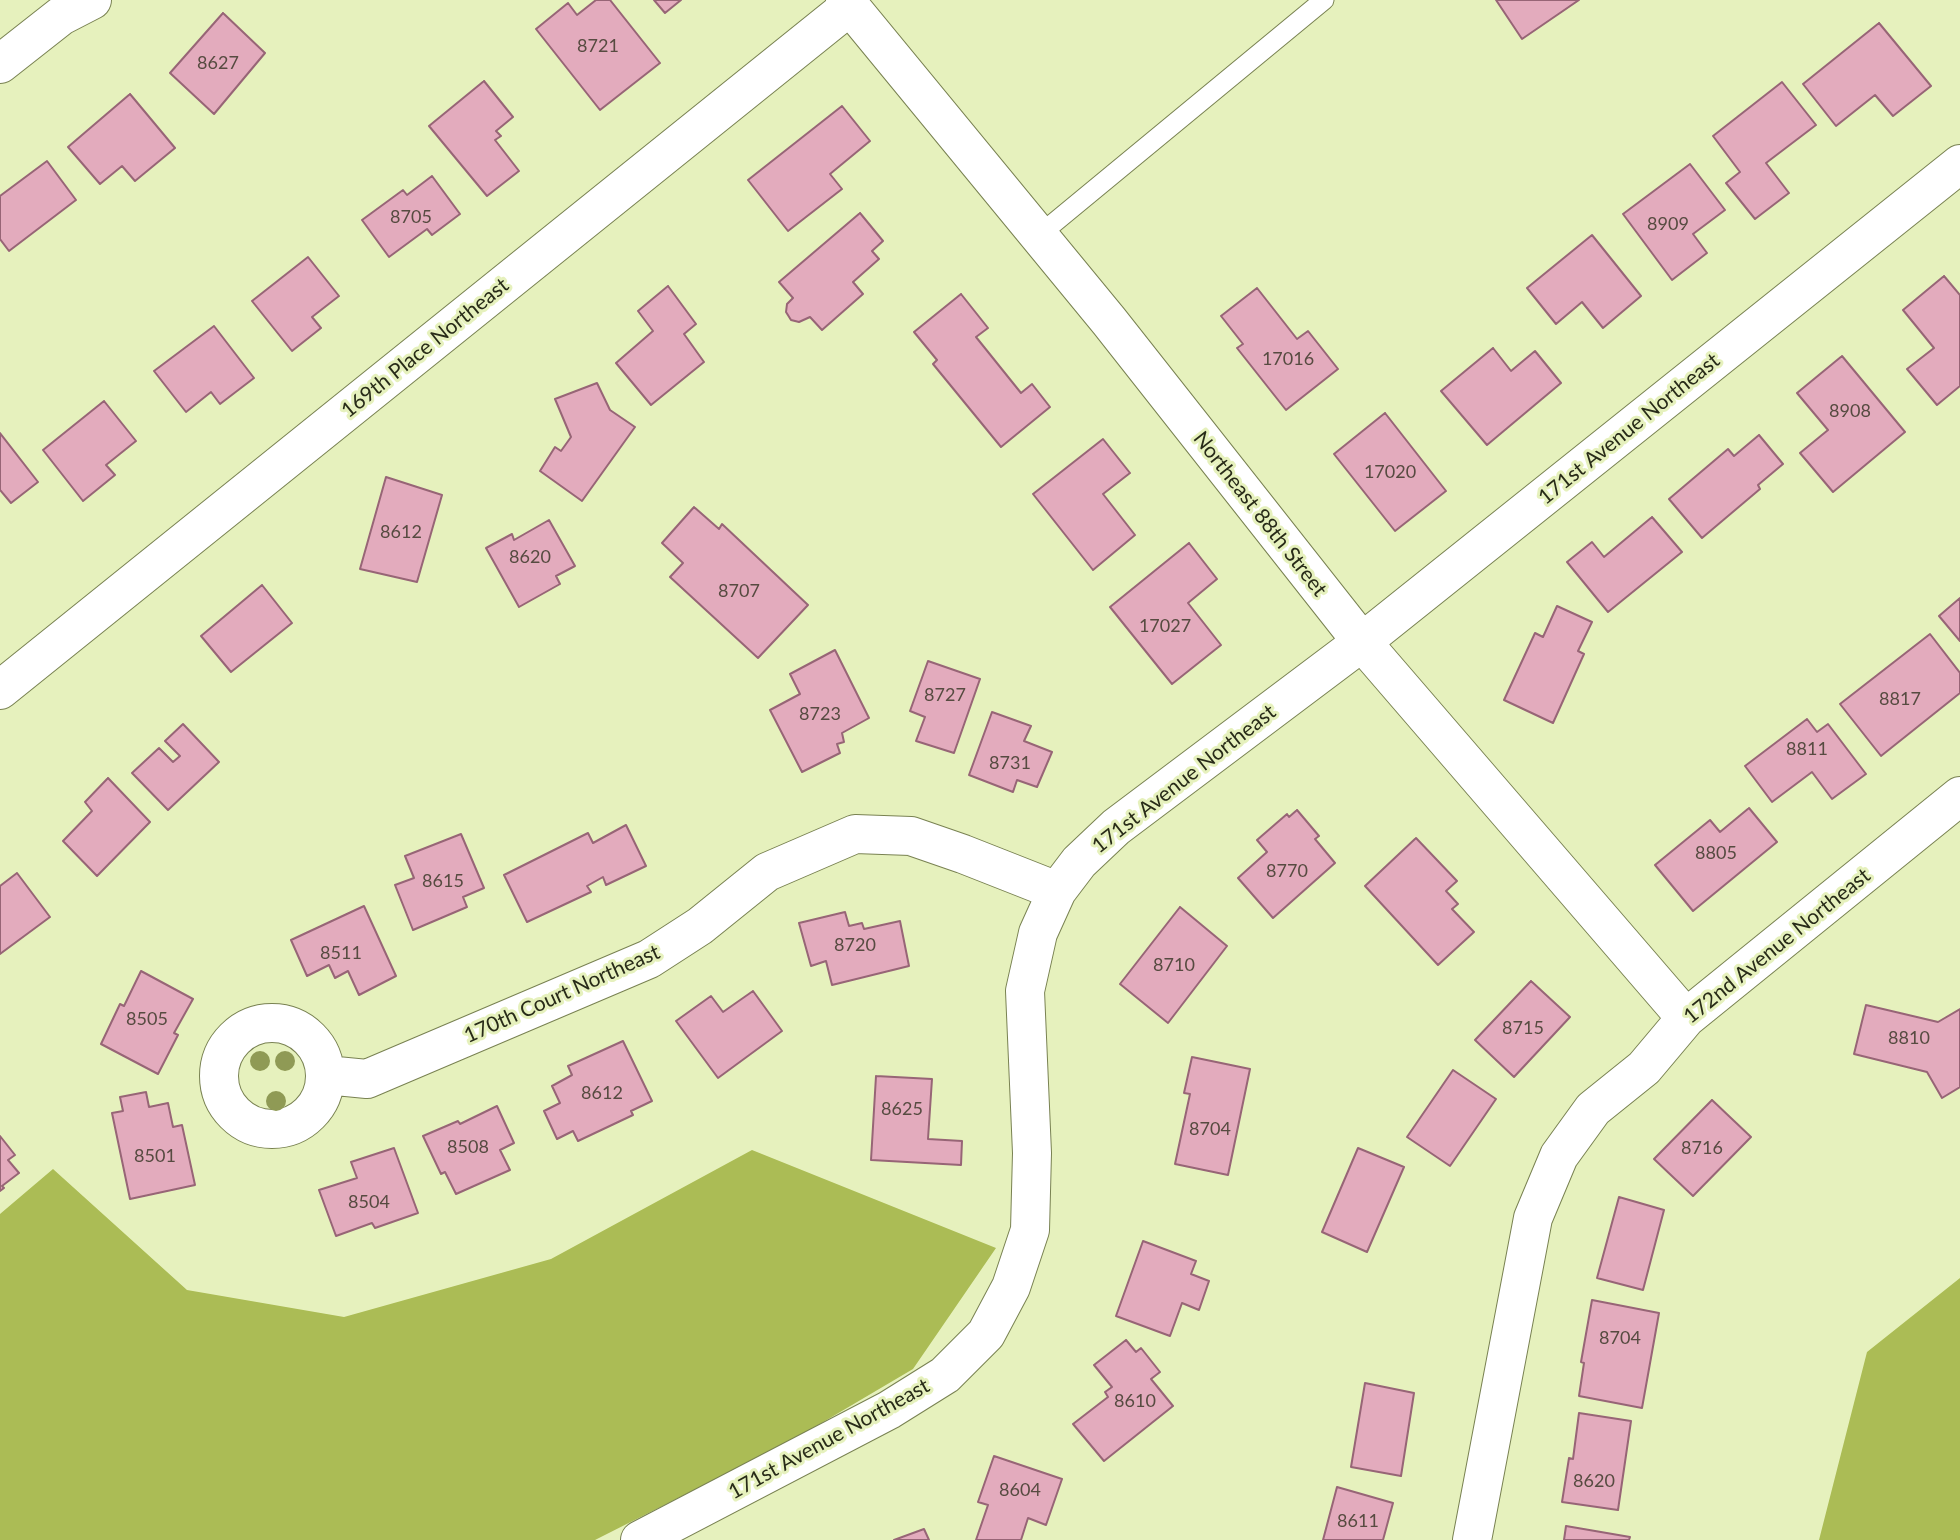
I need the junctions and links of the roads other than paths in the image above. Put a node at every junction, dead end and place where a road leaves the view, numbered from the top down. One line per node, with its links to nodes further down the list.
1 (92, 0): 4 (street)
2 (1324, 0): 6 (lane)
3 (847, 3): 6 (street, Northeast 88th Street); 8 (street, 169th Place Northeast)
4 (0, 64)
5 (1960, 164): 7 (street, 171st Avenue Northeast)
6 (1038, 236): 7 (street, Northeast 88th Street)
7 (1362, 642): 10 (street, 171st Avenue Northeast); 11 (street, Northeast 88th Street)
8 (0, 690)
9 (1960, 796): 11 (street, 172nd Avenue Northeast)
10 (1056, 891): 12 (street, 170th Court Northeast); 13 (street, 171st Avenue Northeast)
11 (1686, 1018): 14 (street, 172nd Avenue Northeast)
12 (326, 1074)
13 (640, 1540)
14 (1472, 1540)

